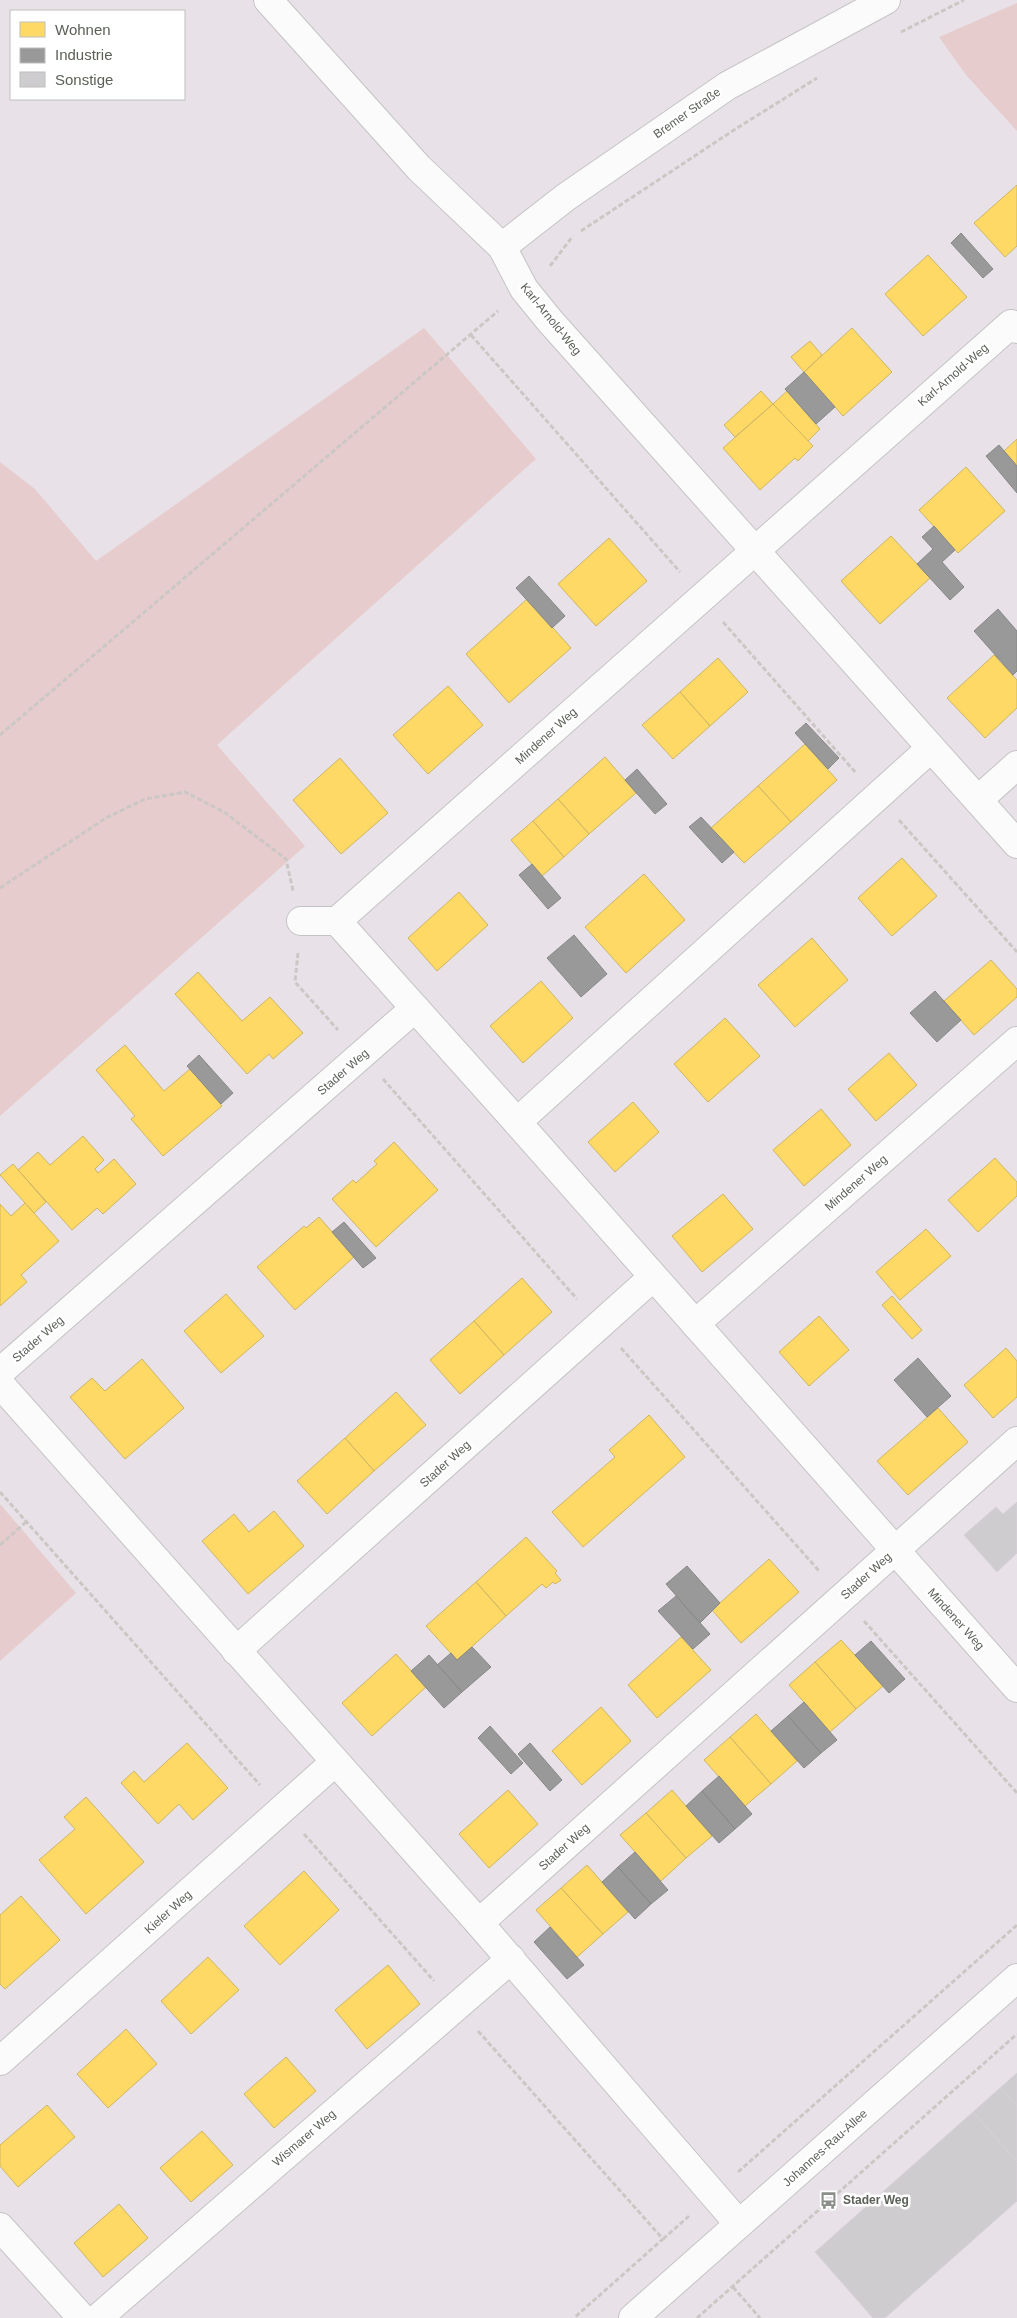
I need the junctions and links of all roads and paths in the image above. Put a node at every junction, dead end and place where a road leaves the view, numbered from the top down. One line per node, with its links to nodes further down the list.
1 (268, 0): 6 (street, Karl-Arnold-Weg)
2 (886, 0): 6 (street, Bremer Straße)
3 (964, 0): 4 (path)
4 (896, 35)
5 (821, 76): 7 (path)
6 (502, 247): 11 (street, Karl-Arnold-Weg)
7 (547, 269)
8 (505, 305): 10 (path)
9 (1017, 328): 11 (street, Karl-Arnold-Weg)
10 (471, 335): 12 (path); 13 (path)
11 (756, 550): 12 (street, Mindener Weg); 14 (street, Karl-Arnold-Weg)
12 (702, 598): 16 (path); 21 (street, Mindener Weg)
13 (0, 735)
14 (931, 748): 16 (street); 17 (street, Karl-Arnold-Weg)
15 (1017, 765): 17 (street)
16 (877, 797): 22 (path); 26 (street)
17 (978, 800): 18 (street, Karl-Arnold-Weg)
18 (1017, 844)
19 (0, 888): 20 (path)
20 (301, 921): 21 (street); 25 (path)
21 (337, 922): 23 (street, Mindener Weg)
22 (1017, 952)
23 (415, 1008): 25 (street, Stader Weg); 26 (street, Mindener Weg)
24 (1017, 1041): 28 (street, Mindener Weg)
25 (362, 1056): 29 (path); 30 (street, Stader Weg)
26 (518, 1122): 27 (street, Mindener Weg)
27 (653, 1277): 28 (street, Mindener Weg); 29 (street, Stader Weg)
28 (695, 1324): 36 (street, Mindener Weg)
29 (601, 1325): 37 (path); 38 (street, Stader Weg)
30 (0, 1372)
31 (0, 1384): 38 (street)
32 (1017, 1441): 36 (street)
33 (0, 1492): 34 (path)
34 (26, 1522): 35 (path); 42 (path)
35 (0, 1545)
36 (895, 1550): 37 (street, Stader Weg); 39 (street, Mindener Weg)
37 (843, 1597): 41 (path); 43 (street, Stader Weg)
38 (236, 1651): 40 (street)
39 (1017, 1688)
40 (336, 1762): 42 (street, Kieler Weg); 43 (street)
41 (1017, 1793)
42 (282, 1810): 47 (path); 49 (street, Kieler Weg)
43 (479, 1923): 45 (street)
44 (1017, 1925): 50 (path)
45 (510, 1959): 47 (street, Wismarer Weg); 52 (street)
46 (1017, 1978): 52 (street, Johannes-Rau-Allee)
47 (456, 2006): 54 (path); 57 (street, Wismarer Weg)
48 (1017, 2034): 55 (path)
49 (0, 2061)
50 (734, 2176)
51 (692, 2214): 54 (path)
52 (739, 2224): 59 (street, Johannes-Rau-Allee)
53 (0, 2227): 56 (street)
54 (663, 2239): 58 (path)
55 (734, 2287): 60 (path); 61 (path)
56 (82, 2318)
57 (98, 2318)
58 (574, 2318)
59 (633, 2318)
60 (697, 2318)
61 (760, 2318)

